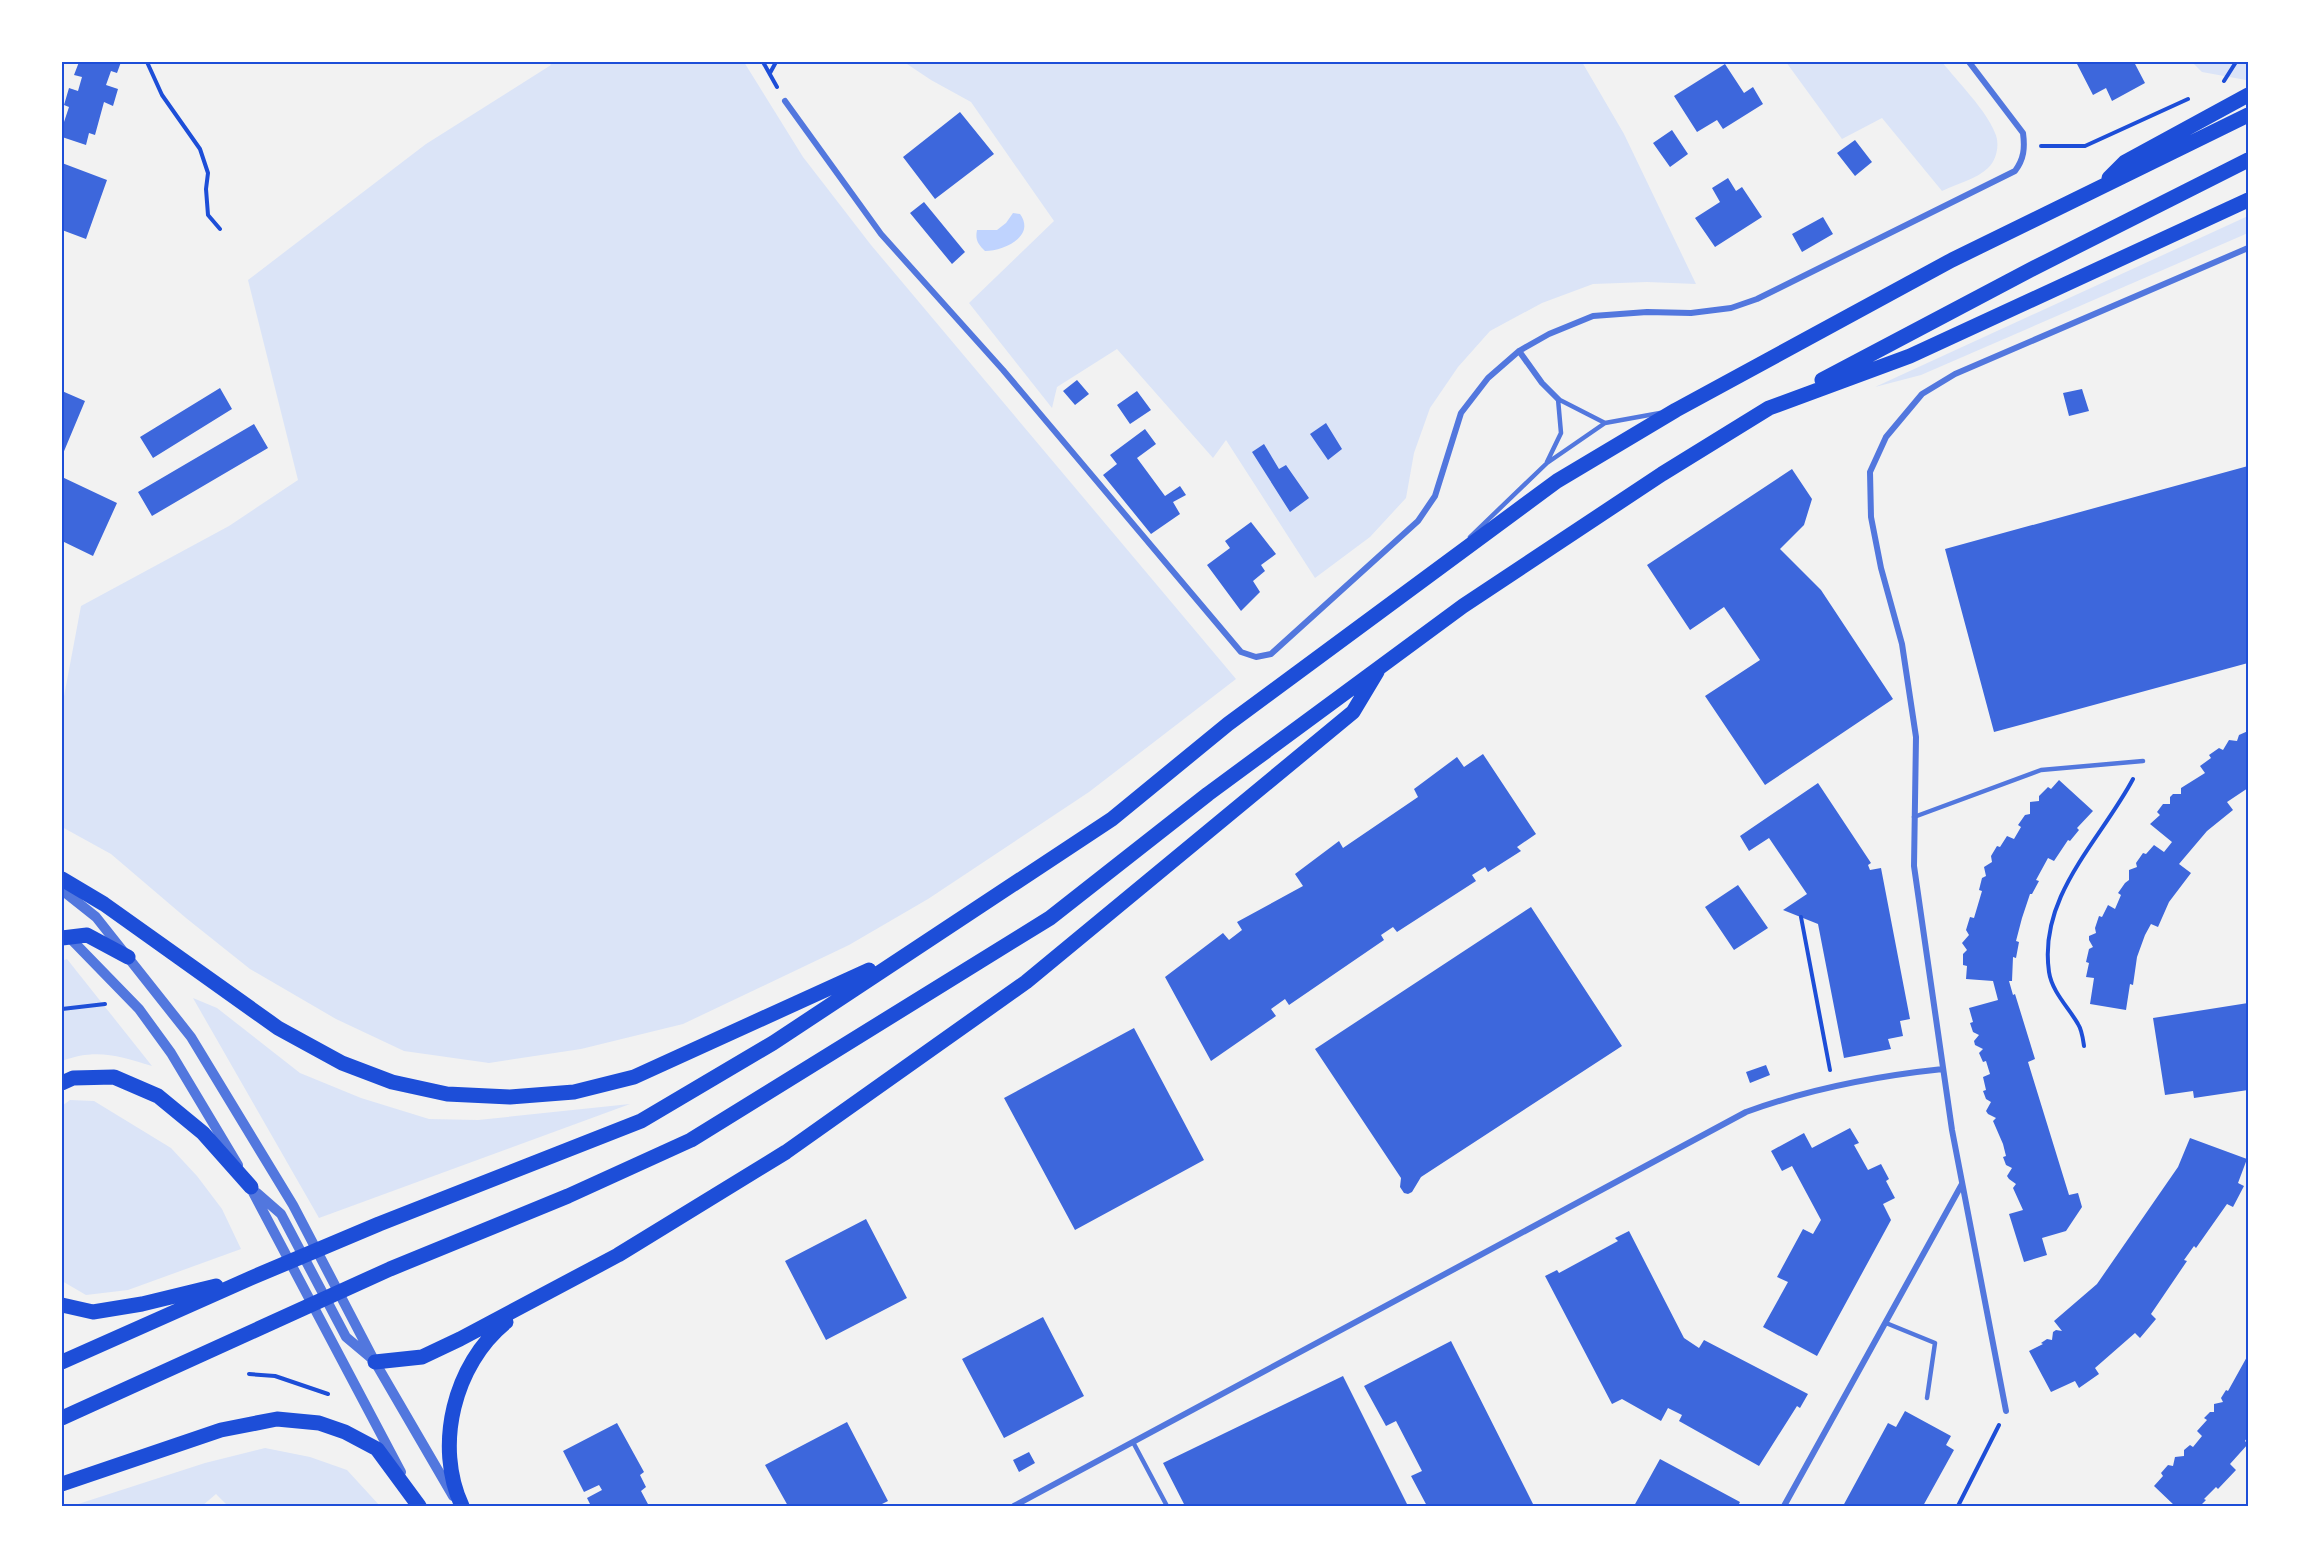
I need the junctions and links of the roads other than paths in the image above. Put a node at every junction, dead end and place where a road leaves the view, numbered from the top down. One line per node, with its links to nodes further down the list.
1 (1969, 62): 9 (street)
2 (2248, 95): 6 (main road)
3 (785, 101): 9 (street)
4 (2248, 115): 6 (main road)
5 (2248, 160): 11 (main road)
6 (2100, 186): 12 (main road)
7 (2248, 200): 11 (main road)
8 (2248, 248): 18 (street)
9 (1519, 351): 10 (street)
10 (1558, 399): 13 (lane); 14 (lane)
11 (1769, 408): 16 (main road)
12 (1676, 410): 13 (lane); 15 (main road)
13 (1605, 423): 14 (lane)
14 (1547, 463): 15 (lane)
15 (1424, 580): 22 (main road)
16 (1381, 665): 29 (main road); 36 (main road)
17 (2143, 761): 18 (lane)
18 (1914, 817): 24 (street)
19 (62, 879): 22 (main road)
20 (62, 890): 23 (street)
21 (64, 935): 23 (main road); 27 (street)
22 (907, 953): 28 (main road)
23 (128, 957): 33 (street)
24 (1943, 1069): 26 (street); 37 (street)
25 (62, 1083): 27 (main road)
26 (1962, 1184): 31 (street); 35 (street)
27 (251, 1187): 33 (street); 39 (street)
28 (250, 1278): 30 (main road); 32 (main road)
29 (533, 1301): 33 (main road); 40 (main road)
30 (62, 1305)
31 (1886, 1323): 34 (lane); 43 (street)
32 (62, 1362)
33 (375, 1362): 40 (street)
34 (1927, 1398)
35 (2006, 1411)
36 (62, 1418)
37 (1134, 1444): 41 (street); 42 (lane)
38 (62, 1484): 39 (main road)
39 (419, 1506)
40 (460, 1506)
41 (1014, 1506)
42 (1167, 1506)
43 (1784, 1506)

